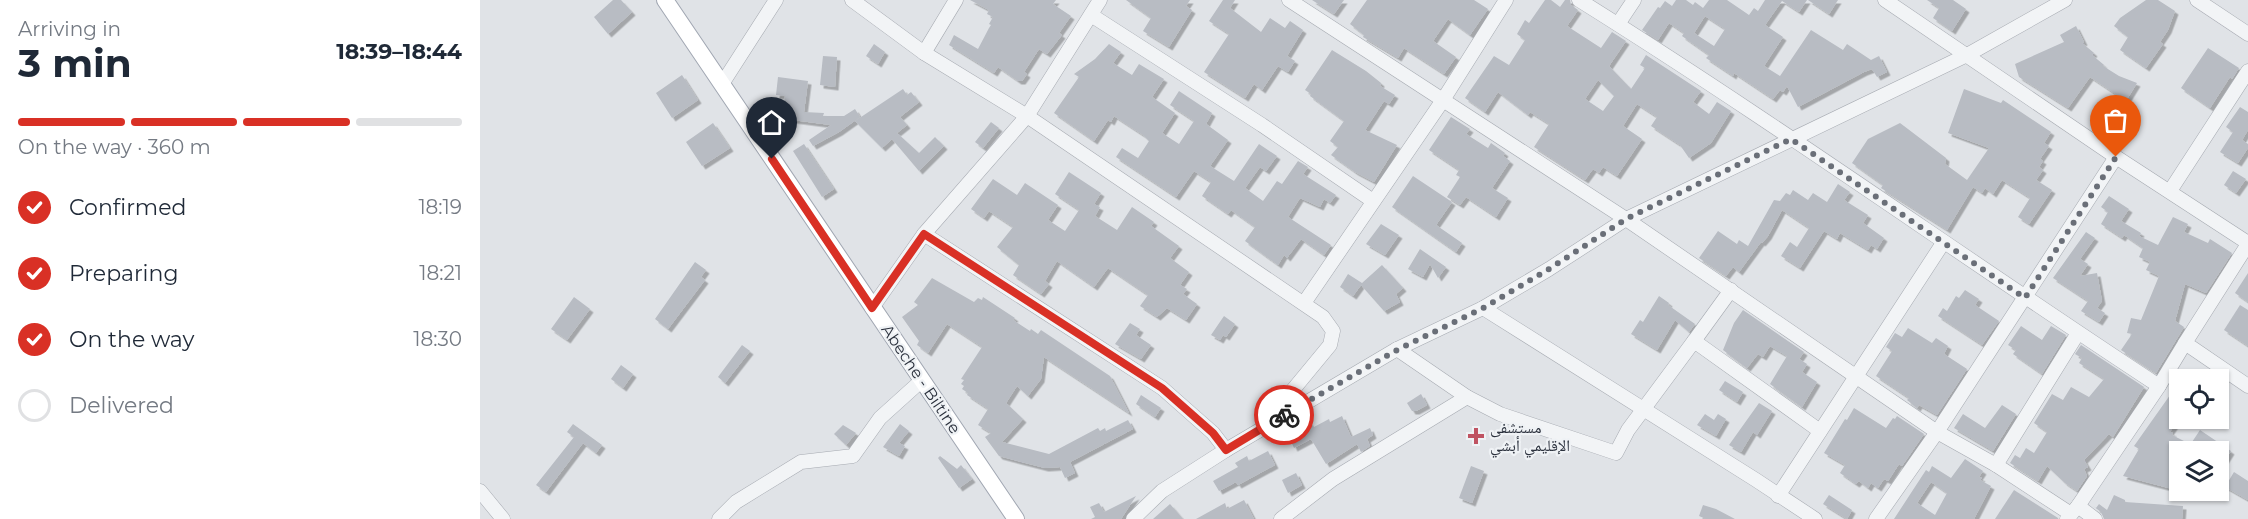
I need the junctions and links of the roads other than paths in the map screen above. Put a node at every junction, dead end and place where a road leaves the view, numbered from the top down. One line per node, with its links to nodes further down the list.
1 (665, 0): 19 (main road, Abeche - Biltine)
2 (777, 0): 19 (street)
3 (852, 0): 16 (street)
4 (956, 0): 16 (street)
5 (1100, 0): 13 (street)
6 (1289, 0): 20 (street)
7 (1506, 0): 20 (street)
8 (1579, 0): 14 (street)
9 (1634, 0): 14 (street)
10 (1885, 0): 17 (street)
11 (2065, 0): 17 (street)
12 (2197, 0): 15 (street)
13 (1091, 15): 21 (street); 25 (street)
14 (1618, 24): 22 (street)
15 (2248, 34)
16 (924, 53): 21 (street)
17 (1967, 55): 22 (street); 23 (street)
18 (2248, 71): 24 (street)
19 (722, 84): 33 (main road, Abeche - Biltine)
20 (1443, 100): 25 (street); 26 (street)
21 (1028, 116): 27 (street); 32 (street)
22 (1791, 139): 26 (street); 28 (street)
23 (2116, 157): 24 (street); 31 (street)
24 (2169, 192): 29 (street)
25 (1373, 201): 32 (street)
26 (1626, 219): 30 (street); 34 (street)
27 (924, 234): 33 (street); 48 (street)
28 (1943, 243): 31 (street); 39 (street)
29 (2248, 244): 37 (street)
30 (1731, 290): 36 (street); 39 (street)
31 (2025, 298): 35 (street); 47 (street)
32 (1304, 303): 44 (street)
33 (872, 308): 40 (main road, Abeche - Biltine)
34 (1483, 308): 38 (street); 45 (street)
35 (2078, 333): 41 (street); 49 (street)
36 (1694, 341): 45 (street); 46 (street)
37 (2185, 343): 41 (street); 42 (street)
38 (1397, 350): 43 (street); 44 (street)
39 (1858, 375): 46 (street); 47 (street)
40 (921, 381): 54 (street); 55 (main road, Abeche - Biltine)
41 (2159, 386): 52 (street)
42 (2248, 386)
43 (1467, 397): 45 (street); 57 (street)
44 (1293, 409): 48 (street)
45 (1642, 410): 51 (street)
46 (1820, 431): 51 (street)
47 (1937, 432): 49 (street); 59 (street)
48 (1226, 450): 56 (street)
49 (1996, 465): 52 (street)
50 (480, 491): 53 (street)
51 (1778, 496): 58 (street)
52 (2072, 513): 60 (street)
53 (503, 519)
54 (719, 519)
55 (1016, 519)
56 (1133, 519)
57 (1281, 519)
58 (1815, 519)
59 (1876, 519)
60 (2095, 519)

